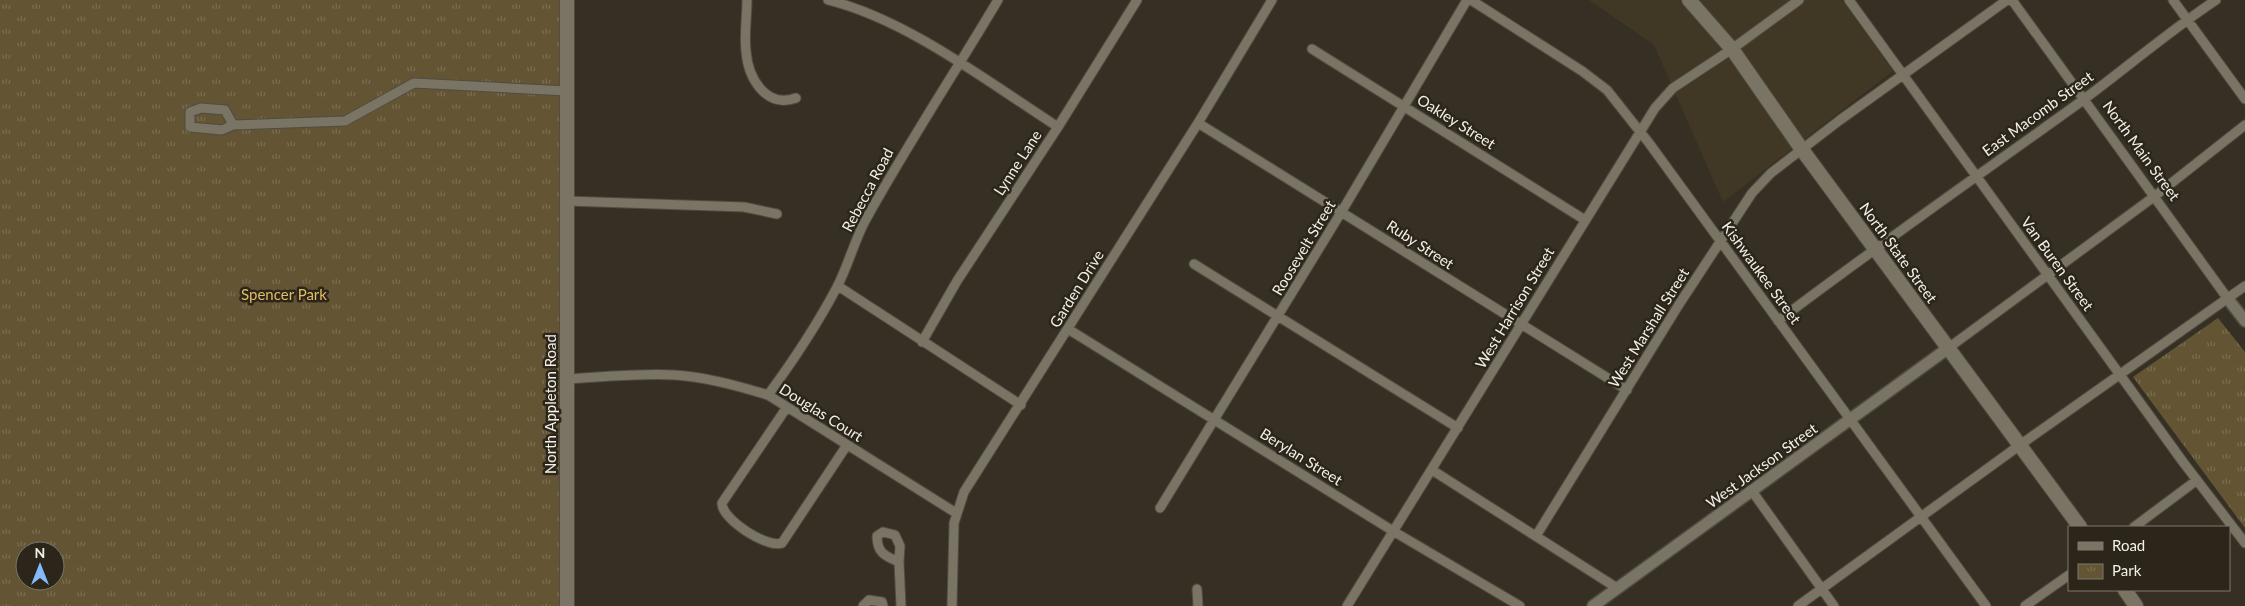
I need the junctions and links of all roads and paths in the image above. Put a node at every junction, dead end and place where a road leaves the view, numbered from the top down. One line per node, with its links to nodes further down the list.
1 (567, 0): 21 (main road, North Appleton Road)
2 (747, 0): 22 (street)
3 (828, 0): 19 (street)
4 (998, 0): 19 (street, Rebecca Road)
5 (1137, 0): 29 (street, Lynne Lane)
6 (1272, 0): 26 (street, Garden Drive)
7 (1466, 0): 25 (street, Roosevelt Street)
8 (1471, 0): 30 (street, Kishwaukee Street)
9 (1689, 0): 18 (main road, North State Street)
10 (1799, 0): 18 (street, West Harrison Street)
11 (1849, 0): 20 (street, Van Buren Street)
12 (2007, 0): 20 (street, West Marshall Street)
13 (2012, 0): 23 (street, North Main Street)
14 (2173, 0): 16 (street)
15 (2216, 0): 16 (street, East Macomb Street)
16 (2186, 19): 23 (street, East Macomb Street); 24 (street)
17 (1312, 48): 25 (street, Oakley Street)
18 (1732, 49): 30 (street, West Harrison Street); 31 (main road, North State Street)
19 (960, 64): 29 (street); 42 (street, Rebecca Road)
20 (1902, 75): 31 (street, West Marshall Street); 32 (street, Van Buren Street)
21 (568, 91): 27 (street); 34 (main road, North Appleton Road)
22 (796, 98)
23 (2085, 98): 32 (street, East Macomb Street); 33 (street, North Main Street)
24 (2245, 99)
25 (1404, 106): 35 (street, Roosevelt Street); 37 (street, Oakley Street)
26 (1198, 123): 35 (street, Ruby Street); 49 (street, Garden Drive)
27 (234, 125): 27 (street)
28 (2245, 126): 33 (street)
29 (1058, 127): 50 (street, Lynne Lane)
30 (1640, 131): 37 (street, West Harrison Street); 38 (street, Kishwaukee Street)
31 (1803, 151): 38 (street, West Marshall Street); 39 (main road, North State Street)
32 (1976, 177): 39 (street, East Macomb Street); 41 (street, Van Buren Street)
33 (2155, 196): 41 (street); 44 (street, North Main Street)
34 (568, 201): 36 (street); 53 (main road, North Appleton Road)
35 (1342, 211): 45 (street, Roosevelt Street); 48 (street, Ruby Street)
36 (777, 214)
37 (1585, 220): 48 (street, West Harrison Street)
38 (1721, 241): 46 (street, Kishwaukee Street); 54 (street, West Marshall Street)
39 (1876, 249): 46 (street, East Macomb Street); 51 (main road, North State Street)
40 (1194, 264): 45 (street)
41 (2048, 274): 51 (street); 52 (street, Van Buren Street)
42 (838, 286): 50 (street); 55 (street, Rebecca Road)
43 (2245, 286): 44 (street)
44 (2228, 299): 47 (street, North Main Street); 52 (street)
45 (1279, 316): 58 (street, Roosevelt Street); 60 (street)
46 (1778, 321): 59 (street, Kishwaukee Street)
47 (2245, 321)
48 (1521, 324): 54 (street, Ruby Street); 60 (street, West Harrison Street)
49 (1068, 329): 56 (street, Garden Drive); 58 (street, Berylan Street)
50 (922, 342): 56 (street)
51 (1947, 348): 59 (street, West Jackson Street); 62 (main road, North State Street)
52 (2121, 375): 62 (street); 64 (street, Van Buren Street)
53 (568, 379): 55 (street, Douglas Court); 81 (main road, North Appleton Road)
54 (1627, 390): 72 (street, West Marshall Street)
55 (768, 395): 57 (street, Douglas Court)
56 (1021, 405): 67 (street, Garden Drive)
57 (788, 407): 61 (street, Douglas Court); 61 (street)
58 (1216, 420): 66 (street, Roosevelt Street); 71 (street, Berylan Street)
59 (1851, 420): 65 (street, West Jackson Street); 68 (street, Kishwaukee Street)
60 (1458, 428): 63 (street, West Harrison Street)
61 (848, 445): 67 (street, Douglas Court)
62 (2020, 445): 68 (street); 69 (main road, North State Street)
63 (1432, 470): 71 (street, West Harrison Street); 72 (street)
64 (2197, 480): 70 (street); 73 (street, Van Buren Street)
65 (1752, 491): 76 (street, West Jackson Street); 78 (street)
66 (1160, 508)
67 (956, 513): 85 (street, Garden Drive)
68 (1922, 517): 78 (street); 92 (street, Kishwaukee Street)
69 (2079, 526)
70 (2135, 526)
71 (1393, 530): 87 (street, West Harrison Street); 88 (street, Berylan Street)
72 (1536, 536): 76 (street)
73 (2245, 544)
74 (899, 562): 84 (street)
75 (2068, 576): 93 (street)
76 (1617, 588): 89 (street, West Jackson Street)
77 (1197, 589): 86 (street)
78 (1822, 589): 90 (street); 91 (street)
79 (2126, 591): 94 (main road)
80 (883, 604): 82 (street); 83 (street)
81 (567, 606)
82 (863, 606)
83 (891, 606)
84 (902, 606)
85 (952, 606)
86 (1198, 606)
87 (1347, 606)
88 (1520, 606)
89 (1593, 606)
90 (1798, 606)
91 (1834, 606)
92 (1986, 606)
93 (2025, 606)
94 (2136, 606)

